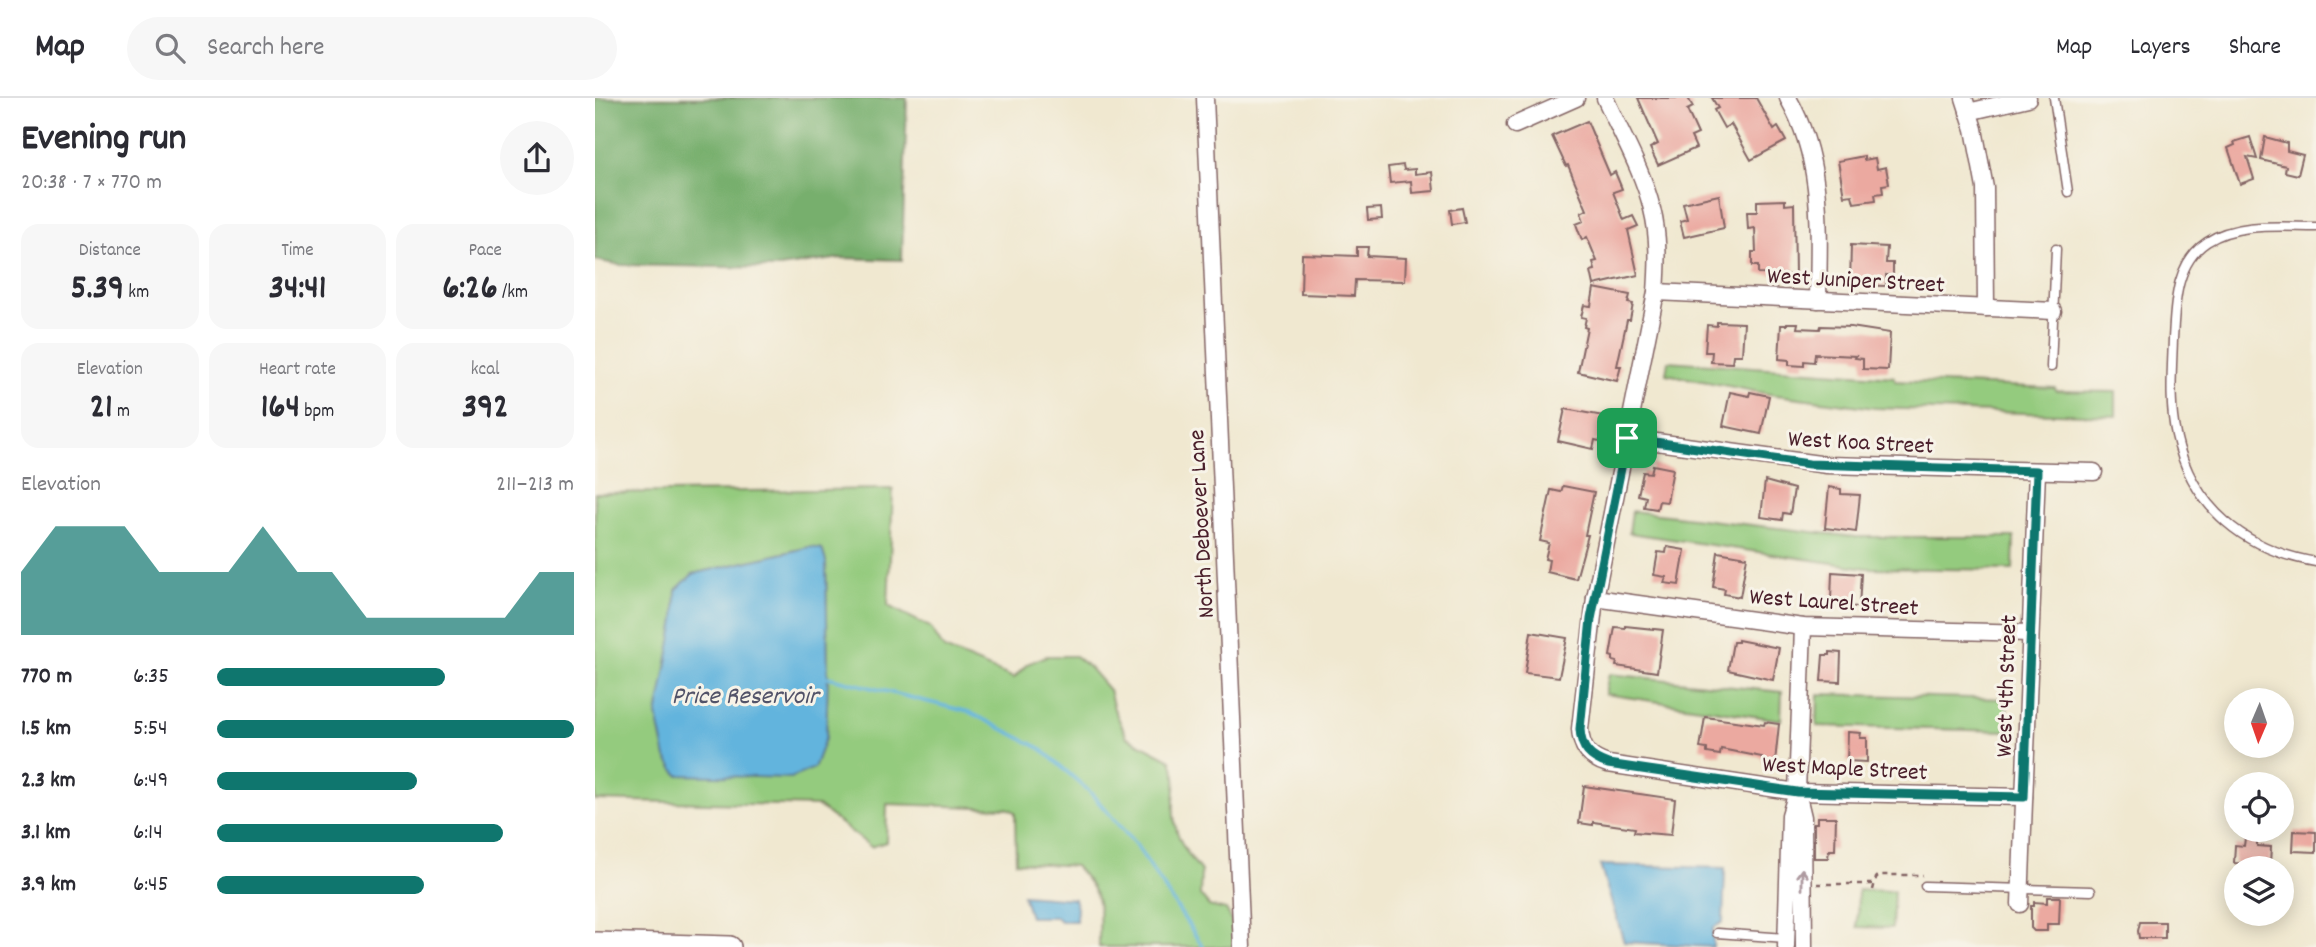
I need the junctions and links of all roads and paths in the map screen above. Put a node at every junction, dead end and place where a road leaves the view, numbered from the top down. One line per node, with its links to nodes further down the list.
1 (1205, 98): 35 (street, North Deboever Lane)
2 (1576, 98): 8 (street)
3 (1605, 98): 12 (street)
4 (1788, 98): 13 (street)
5 (2028, 98): 7 (street)
6 (2054, 98): 9 (lane)
7 (1966, 105): 14 (street)
8 (1515, 125)
9 (2068, 192)
10 (2316, 228): 20 (lane)
11 (2056, 249): 15 (lane)
12 (1656, 292): 13 (street, West Juniper Street); 17 (street)
13 (1818, 300): 14 (street, West Juniper Street)
14 (1986, 308): 15 (street, West Juniper Street)
15 (2053, 311): 16 (lane)
16 (2051, 367)
17 (1627, 438): 18 (street, West Koa Street); 21 (street)
18 (2037, 471): 19 (street, West Koa Street); 23 (street, West 4th Street)
19 (2094, 472)
20 (2316, 562)
21 (1595, 598): 22 (street, West Laurel Street); 24 (street, West Maple Street)
22 (1803, 627): 23 (street, West Laurel Street); 24 (street)
23 (2030, 634): 25 (street, West 4th Street)
24 (1797, 792): 25 (street, West Maple Street); 26 (street, one-way to 24); 32 (street)
25 (2024, 797): 30 (street, West 4th Street)
26 (1802, 884): 27 (path); 36 (street)
27 (1873, 884)
28 (1925, 886): 30 (lane)
29 (2091, 891): 30 (lane)
30 (2020, 896)
31 (1717, 933): 32 (lane)
32 (1786, 942)
33 (595, 943): 34 (street)
34 (730, 947)
35 (1242, 947)
36 (1804, 947)

